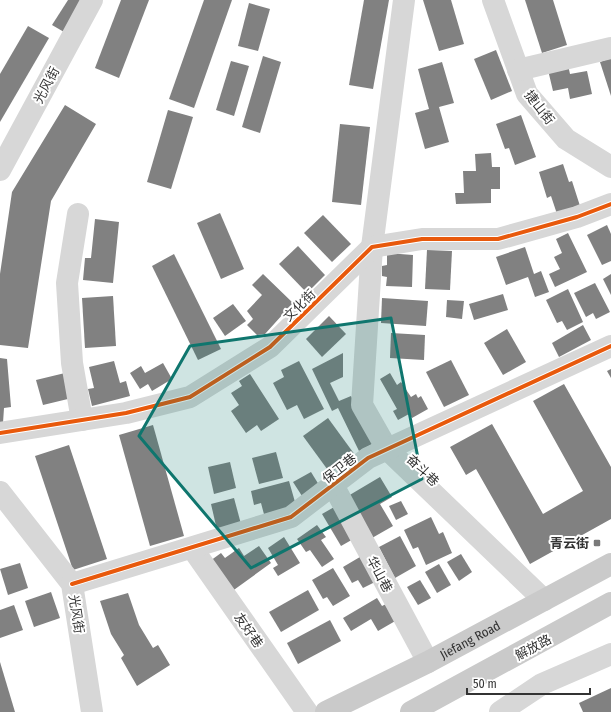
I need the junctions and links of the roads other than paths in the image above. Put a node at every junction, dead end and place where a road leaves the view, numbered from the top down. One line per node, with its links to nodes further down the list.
1 (92, 0): 7 (street, 光风街)
2 (404, 0): 10 (street, 奋斗巷)
3 (493, 0): 5 (street, 捷山街)
4 (611, 48): 5 (street)
5 (518, 70): 6 (street, 捷山街)
6 (611, 167)
7 (0, 170)
8 (611, 204): 10 (street)
9 (78, 214): 12 (street)
10 (372, 247): 12 (street, 文化街); 14 (street, 奋斗巷)
11 (611, 346): 14 (street, 保卫巷)
12 (82, 420): 13 (street, 文化街)
13 (0, 433)
14 (387, 449): 15 (street, 保卫巷); 20 (street, 奋斗巷)
15 (333, 485): 17 (street, 保卫巷); 23 (street, 华山巷)
16 (0, 492): 19 (street, 光风街)
17 (192, 548): 19 (street, 保卫巷); 25 (street, 友好巷)
18 (611, 564): 20 (main road, Jiefang Road)
19 (72, 584): 24 (street, 光风街)
20 (544, 600): 23 (main road, Jiefang Road)
21 (611, 603): 27 (main road, 解放路)
22 (611, 654): 28 (street)
23 (428, 662): 26 (main road, Jiefang Road)
24 (92, 712)
25 (307, 712)
26 (326, 712)
27 (411, 712)
28 (500, 712)

